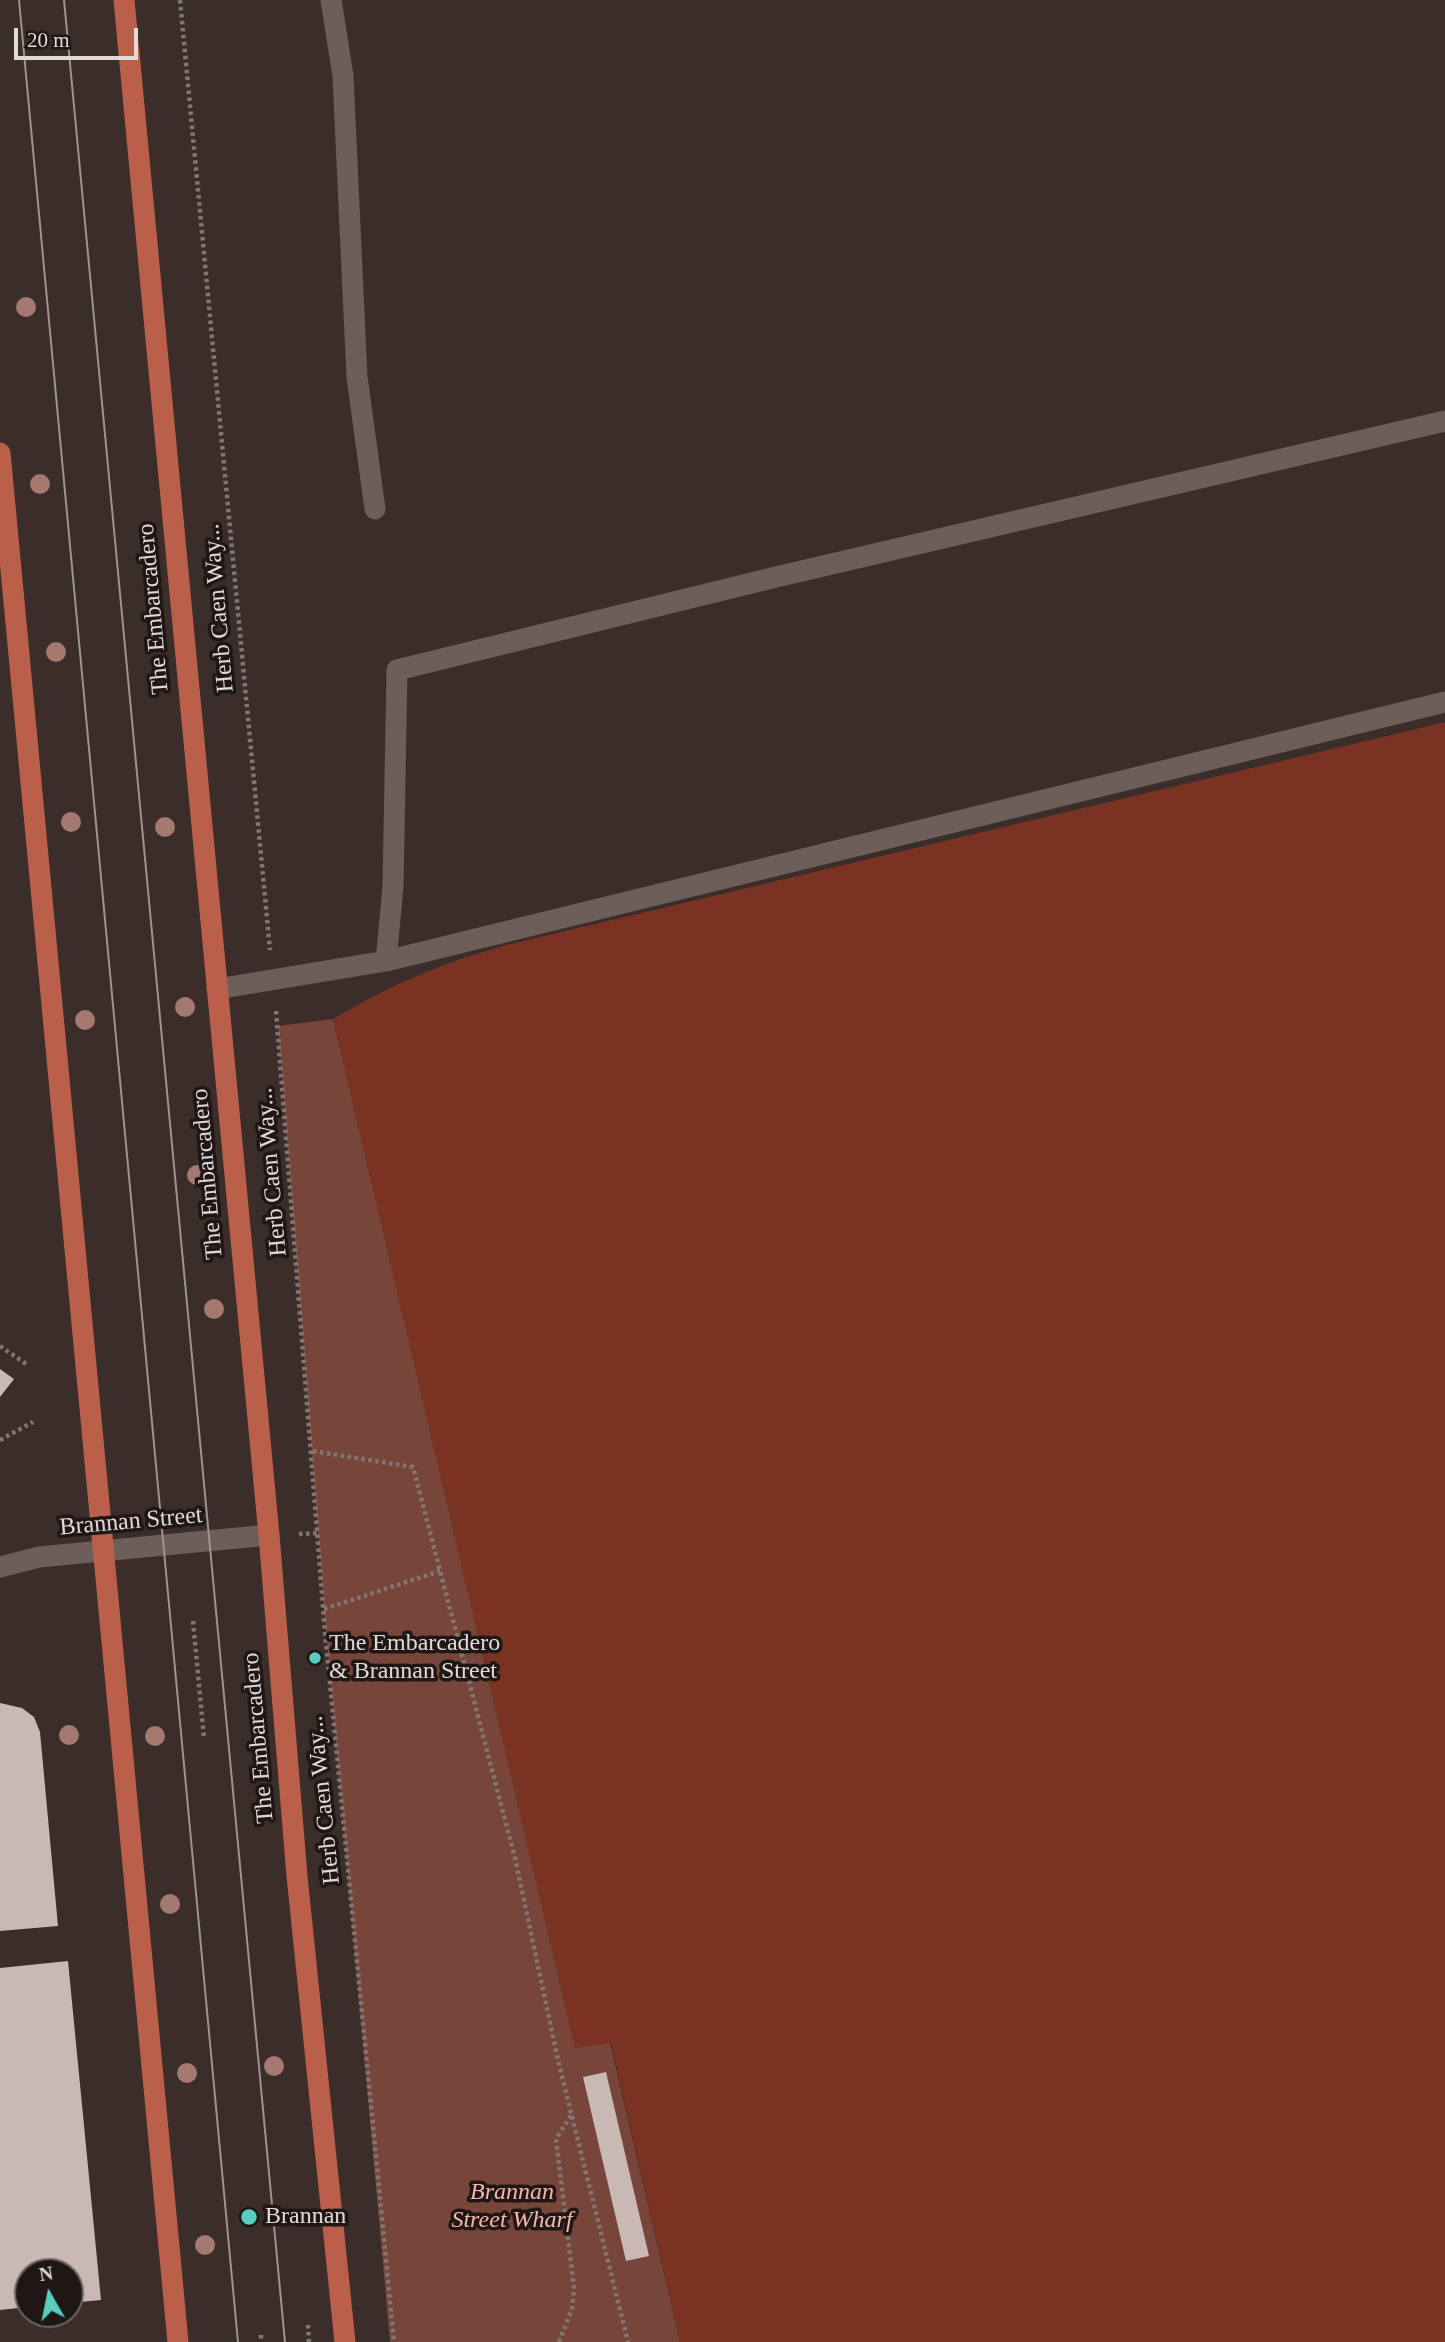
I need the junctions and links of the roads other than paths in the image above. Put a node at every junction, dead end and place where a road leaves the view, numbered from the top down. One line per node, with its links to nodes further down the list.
1 (124, 0): 8 (main road, The Embarcadero)
2 (331, 0): 5 (street)
3 (1445, 422): 7 (street)
4 (0, 453): 10 (main road)
5 (375, 509)
6 (1445, 702): 7 (street)
7 (386, 961): 8 (street)
8 (217, 989): 9 (main road, The Embarcadero)
9 (269, 1535): 10 (street, Brannan Street); 13 (main road, The Embarcadero)
10 (104, 1550): 11 (street, Brannan Street); 12 (main road)
11 (0, 1567)
12 (178, 2342)
13 (345, 2342)

